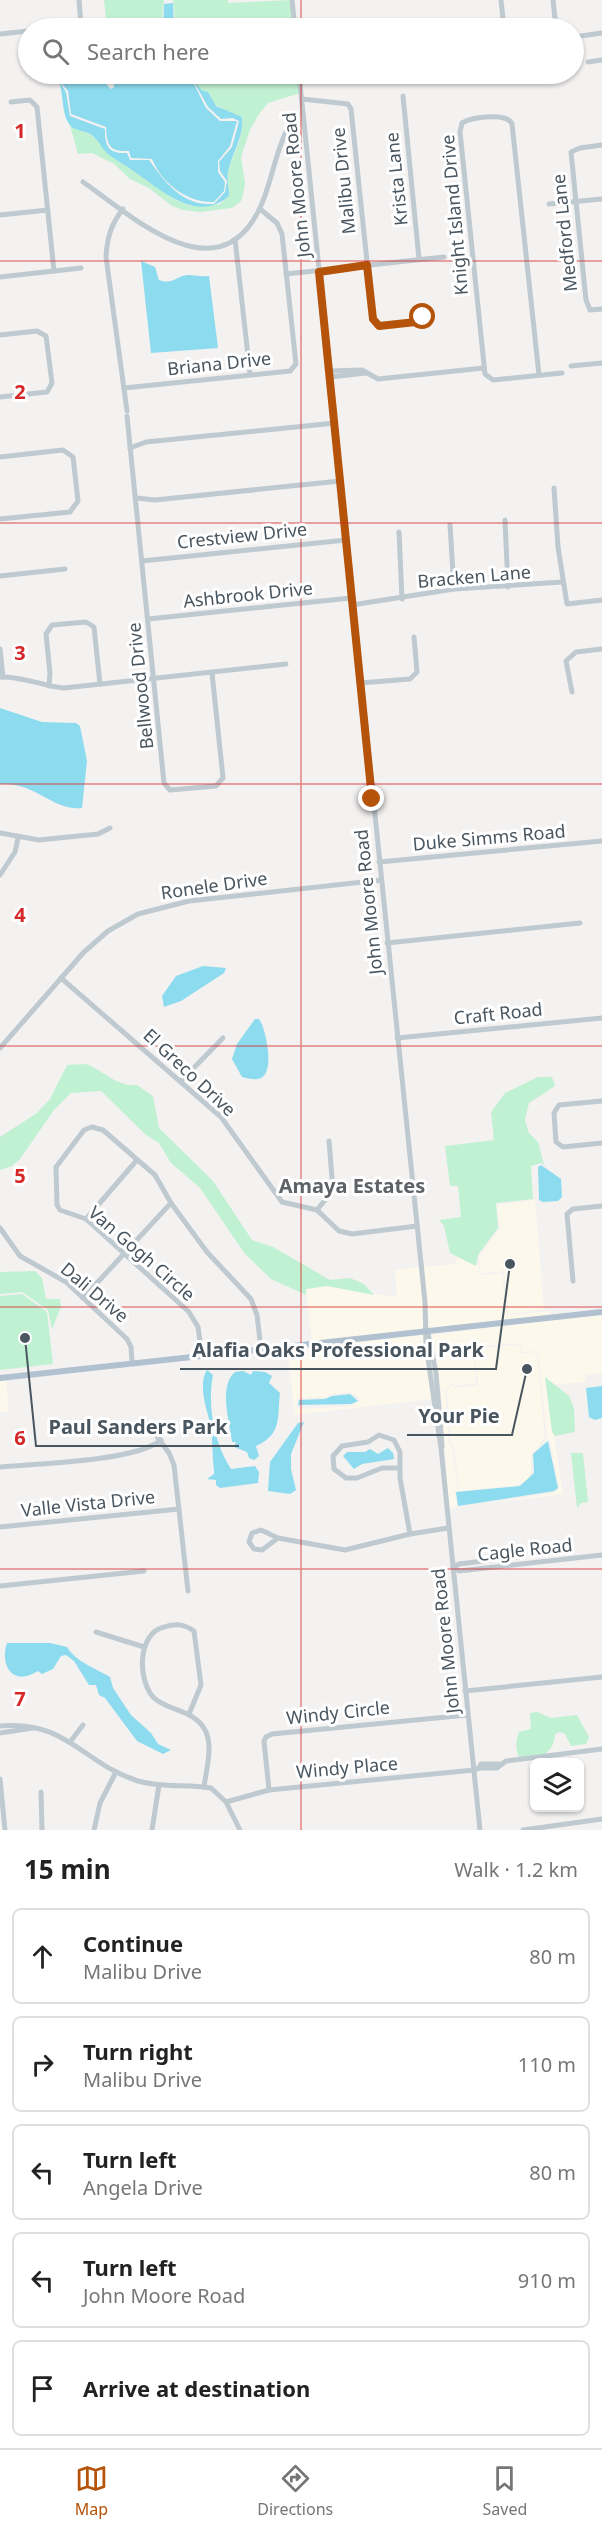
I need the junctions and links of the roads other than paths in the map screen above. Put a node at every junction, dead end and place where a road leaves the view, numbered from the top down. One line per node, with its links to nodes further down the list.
1 (79, 0): 5 (street)
2 (292, 0): 6 (street)
3 (501, 0): 7 (street)
4 (553, 0): 8 (street)
5 (80, 18)
6 (294, 18)
7 (501, 18)
8 (555, 18)
9 (18, 32): 11 (street)
10 (602, 33): 12 (street)
11 (0, 34)
12 (584, 35)
13 (602, 60): 14 (street)
14 (588, 62)
15 (301, 84): 17 (street, John Moore Road)
16 (403, 96): 31 (street, Krista Lane)
17 (302, 99): 32 (street, Malibu Drive); 35 (street, John Moore Road)
18 (11, 102): 27 (street)
19 (288, 128): 26 (street)
20 (602, 146): 23 (street, Medford Lane)
21 (83, 182): 25 (street)
22 (602, 199): 23 (street)
23 (575, 201): 24 (street); 38 (street, Medford Lane)
24 (549, 204)
25 (123, 209): 29 (street); 48 (street, Bellwood Drive)
26 (260, 209): 29 (street); 36 (street, Briana Drive)
27 (48, 210): 28 (street); 34 (street)
28 (0, 215)
29 (235, 239): 45 (street)
30 (444, 257): 31 (street)
31 (419, 259): 32 (street)
32 (367, 265): 35 (street); 39 (street, Malibu Drive)
33 (81, 268): 34 (street)
34 (54, 271): 37 (street)
35 (319, 272): 36 (street); 46 (street, John Moore Road)
36 (286, 274): 45 (street, Briana Drive)
37 (0, 277)
38 (602, 309)
39 (423, 317)
40 (0, 335): 49 (street)
41 (602, 363): 42 (street)
42 (571, 366)
43 (484, 368): 46 (street); 47 (street); 47 (street, Knight Island Drive)
44 (562, 373): 47 (street)
45 (250, 374): 48 (street, Briana Drive)
46 (330, 374): 50 (street, John Moore Road)
47 (539, 375)
48 (124, 388): 51 (street, Bellwood Drive)
49 (0, 397)
50 (335, 423): 51 (street); 53 (street, John Moore Road)
51 (130, 448): 55 (street, Bellwood Drive)
52 (0, 457): 56 (street)
53 (340, 481): 55 (street); 60 (street, John Moore Road)
54 (554, 488): 64 (street)
55 (136, 498): 61 (street, Bellwood Drive)
56 (0, 519)
57 (505, 520): 65 (street)
58 (450, 525): 66 (street)
59 (399, 532): 68 (street)
60 (346, 540): 61 (street, Crestview Drive); 67 (street, John Moore Road)
61 (142, 561): 71 (street, Bellwood Drive)
62 (64, 569): 63 (street)
63 (0, 576)
64 (563, 582): 65 (street, Bracken Lane); 69 (street)
65 (508, 587): 66 (street, Bracken Lane)
66 (454, 590): 68 (street, Bracken Lane)
67 (351, 598): 70 (street, John Moore Road); 71 (street, Ashbrook Drive)
68 (402, 599): 70 (street, Bracken Lane)
69 (602, 600)
70 (352, 605): 79 (street, John Moore Road)
71 (148, 619): 78 (street, Bellwood Drive)
72 (414, 637): 79 (street)
73 (0, 649): 77 (street)
74 (602, 649): 82 (street)
75 (286, 664): 76 (street)
76 (212, 673): 78 (street); 78 (street, Bellwood Drive)
77 (2, 677): 81 (street)
78 (154, 678): 80 (street)
79 (360, 682): 87 (street, John Moore Road)
80 (99, 684): 81 (street); 81 (street)
81 (49, 686)
82 (572, 692)
83 (110, 828): 85 (street)
84 (0, 833): 85 (street)
85 (18, 838): 88 (street)
86 (602, 841): 87 (street, Duke Simms Road)
87 (379, 862): 89 (street, John Moore Road)
88 (0, 875)
89 (381, 880): 91 (street, John Moore Road); 92 (street, Ronele Drive)
90 (580, 923): 91 (street)
91 (387, 943): 95 (street, John Moore Road)
92 (61, 978): 96 (street, Ronele Drive); 97 (street, El Greco Drive)
93 (602, 1018): 95 (street, Craft Road)
94 (223, 1038): 97 (street)
95 (397, 1038): 106 (street, John Moore Road)
96 (0, 1048)
97 (181, 1081): 104 (street, El Greco Drive)
98 (602, 1101): 100 (street)
99 (329, 1141): 104 (street)
100 (602, 1143)
101 (138, 1160): 102 (street, Van Gogh Circle); 105 (street); 105 (street, Van Gogh Circle)
102 (171, 1203): 108 (street); 113 (street, Van Gogh Circle)
103 (602, 1206): 109 (street)
104 (317, 1210): 106 (street)
105 (86, 1219): 108 (street, Van Gogh Circle)
106 (417, 1226): 112 (street, John Moore Road)
107 (0, 1228): 110 (street, Dali Drive)
108 (123, 1252): 110 (street); 114 (street, Van Gogh Circle)
109 (573, 1281)
110 (83, 1298): 115 (street, Dali Drive)
111 (602, 1312): 112 (main road)
112 (428, 1333): 113 (main road); 123 (street, John Moore Road)
113 (261, 1349): 114 (main road)
114 (202, 1355): 115 (main road)
115 (132, 1362): 116 (main road)
116 (0, 1378)
117 (147, 1423): 118 (street)
118 (161, 1440): 119 (street); 121 (street)
119 (0, 1467)
120 (399, 1468): 120 (street); 124 (street)
121 (179, 1509): 122 (street, Valle Vista Drive); 131 (street)
122 (0, 1527)
123 (448, 1528): 124 (street); 128 (street, John Moore Road)
124 (410, 1534): 125 (street)
125 (279, 1538): 125 (street)
126 (602, 1555): 128 (street, Cagle Road)
127 (525, 1556): 128 (street)
128 (453, 1567): 135 (street, John Moore Road)
129 (144, 1571): 130 (street)
130 (0, 1586)
131 (188, 1591)
132 (96, 1632): 133 (street)
133 (144, 1647): 136 (street); 136 (street)
134 (602, 1677): 135 (street)
135 (465, 1691): 137 (street, John Moore Road)
136 (189, 1714): 148 (street)
137 (467, 1715): 144 (street, John Moore Road); 149 (street, Windy Circle)
138 (83, 1725): 142 (street)
139 (0, 1726): 140 (street)
140 (34, 1728): 141 (street); 142 (street)
141 (0, 1733)
142 (70, 1742): 145 (street)
143 (602, 1749): 144 (street, Windy Place)
144 (477, 1769): 149 (street, Windy Place); 158 (street, John Moore Road)
145 (116, 1772): 147 (street); 155 (street)
146 (0, 1779): 153 (street)
147 (159, 1785): 148 (street); 156 (street)
148 (204, 1787): 151 (street)
149 (269, 1790): 151 (street, Windy Place)
150 (41, 1792): 154 (street)
151 (226, 1802): 157 (street)
152 (602, 1819): 159 (street)
153 (4, 1830)
154 (42, 1830)
155 (94, 1830)
156 (152, 1830)
157 (240, 1830)
158 (480, 1830)
159 (523, 1830)

